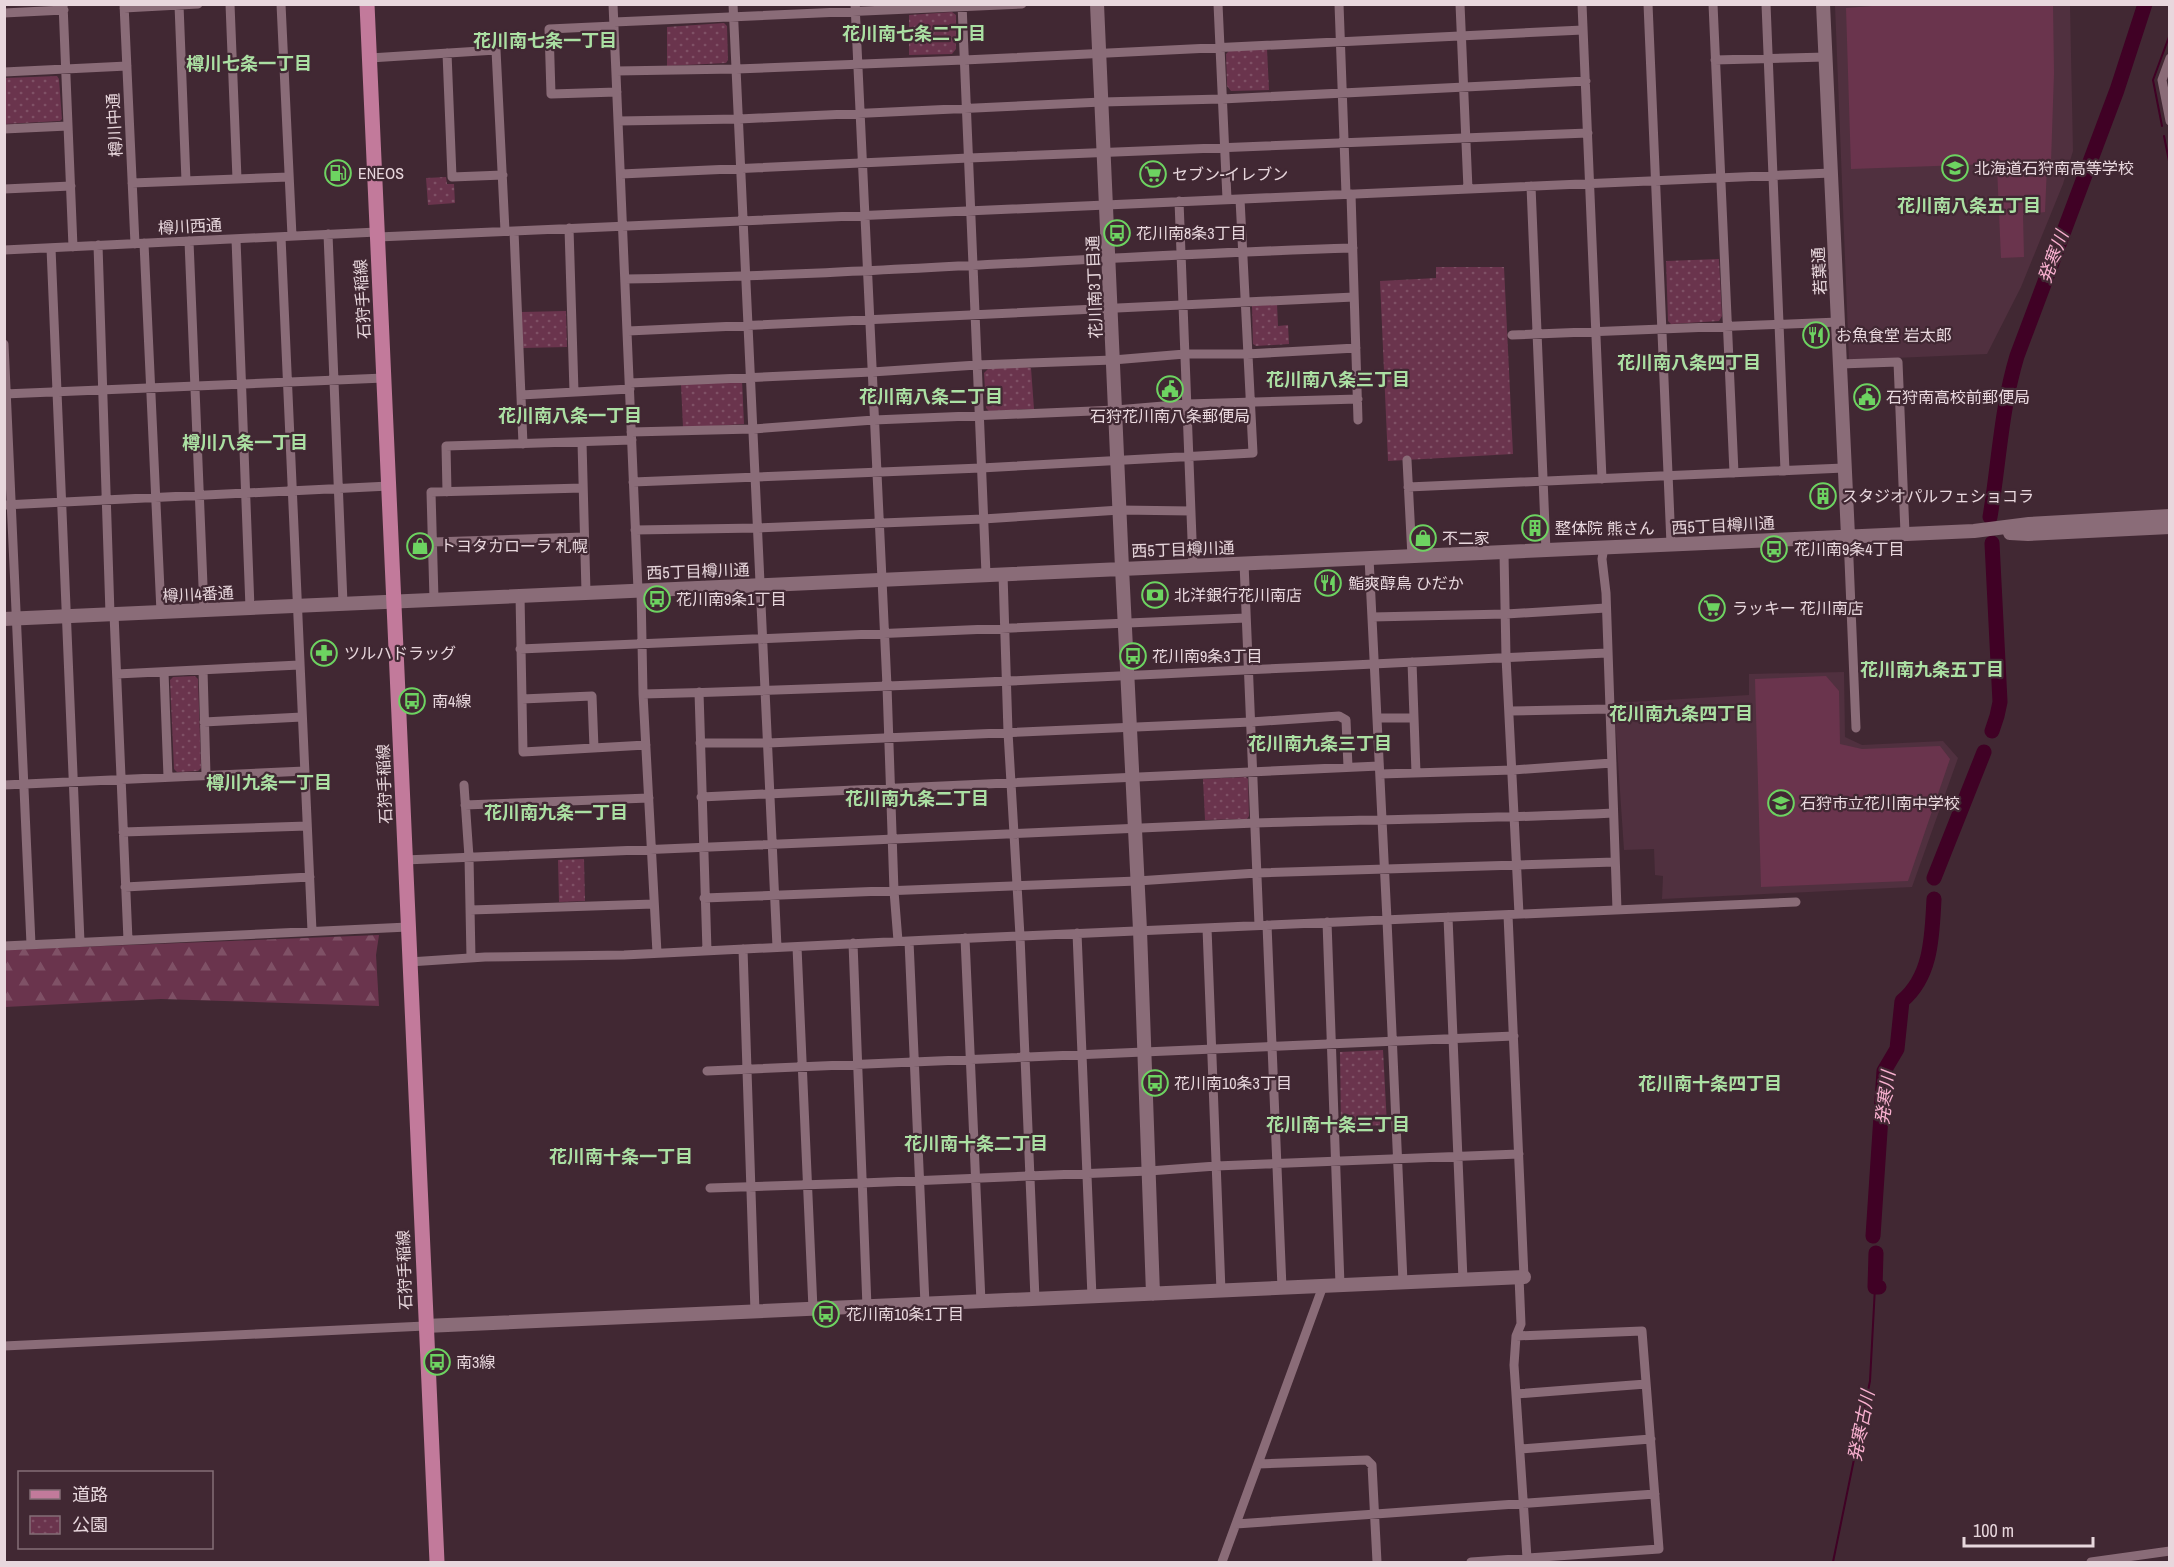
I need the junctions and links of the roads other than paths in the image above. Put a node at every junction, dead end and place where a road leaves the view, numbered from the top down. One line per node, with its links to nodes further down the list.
1 (198, 4): 17 (street)
2 (230, 4): 70 (street)
3 (281, 4): 68 (street)
4 (367, 4): 31 (main road, 石狩手稲線)
5 (613, 4): 24 (street)
6 (734, 4): 23 (street)
7 (1022, 4): 19 (street)
8 (1097, 4): 30 (street, 花川南3丁目通)
9 (1218, 4): 28 (street)
10 (1339, 4): 27 (street)
11 (1460, 4): 26 (street)
12 (1582, 4): 25 (street)
13 (1648, 4): 71 (street)
14 (1713, 4): 36 (street)
15 (1766, 4): 34 (street)
16 (1823, 4): 32 (street, 若葉通)
17 (179, 5): 18 (street); 72 (street)
18 (124, 6): 38 (street, 樽川中通)
19 (962, 6): 21 (street); 35 (street)
20 (63, 7): 22 (street); 40 (street)
21 (855, 8): 23 (street); 37 (street)
22 (4, 13)
23 (734, 17): 24 (street); 39 (street)
24 (614, 24): 41 (street); 45 (street)
25 (1583, 30): 26 (street); 43 (street)
26 (1461, 36): 27 (street); 44 (street)
27 (1340, 41): 28 (street); 46 (street)
28 (1220, 46): 30 (street); 47 (street)
29 (447, 53): 31 (street); 66 (street); 66 (street)
30 (1100, 53): 35 (street); 48 (street, 花川南3丁目通)
31 (370, 57): 91 (main road, 石狩手稲線)
32 (1826, 57): 34 (street); 64 (street, 若葉通)
33 (2169, 58): 53 (street)
34 (1768, 59): 36 (street); 67 (street)
35 (964, 60): 37 (street); 49 (street)
36 (1715, 60): 69 (street)
37 (857, 63): 39 (street); 50 (street)
38 (127, 66): 40 (street); 73 (street, 樽川中通)
39 (736, 69): 41 (street); 51 (street)
40 (66, 70): 42 (street); 54 (street)
41 (616, 71): 45 (street)
42 (4, 72)
43 (1586, 81): 44 (street); 56 (street)
44 (1463, 87): 46 (street); 57 (street)
45 (617, 92): 52 (street)
46 (1342, 92): 47 (street); 58 (street)
47 (1222, 99): 48 (street); 59 (street)
48 (1102, 102): 49 (street); 60 (street, 花川南3丁目通)
49 (966, 109): 50 (street); 61 (street)
50 (860, 112): 51 (street); 62 (street)
51 (739, 119): 52 (street); 63 (street)
52 (618, 121): 65 (street)
53 (2169, 121)
54 (68, 126): 55 (street); 75 (street)
55 (4, 129)
56 (1588, 134): 57 (street); 74 (street)
57 (1466, 140): 58 (street); 78 (street)
58 (1344, 142): 59 (street); 79 (street)
59 (1224, 148): 60 (street); 80 (street)
60 (1104, 153): 61 (street); 83 (street, 花川南3丁目通)
61 (969, 158): 62 (street); 84 (street)
62 (862, 164): 63 (street); 85 (street)
63 (741, 169): 65 (street); 86 (street)
64 (1831, 173): 67 (street, 樽川西通); 115 (street, 若葉通)
65 (621, 174): 87 (street)
66 (502, 175): 89 (street)
67 (1772, 175): 69 (street, 樽川西通); 116 (street)
68 (289, 177): 70 (street); 92 (street)
69 (1720, 178): 71 (street, 樽川西通); 117 (street)
70 (237, 179): 72 (street)
71 (1655, 180): 74 (street, 樽川西通); 119 (street)
72 (186, 181): 73 (street)
73 (132, 183): 96 (street, 樽川中通)
74 (1590, 183): 76 (street, 樽川西通); 121 (street)
75 (71, 186): 77 (street); 98 (street)
76 (1531, 186): 78 (street, 樽川西通); 122 (street)
77 (4, 189)
78 (1468, 189): 79 (street, 樽川西通)
79 (1349, 194): 81 (street, 樽川西通); 100 (street)
80 (1227, 199): 81 (street, 樽川西通); 82 (street, 樽川西通)
81 (1240, 199): 102 (street)
82 (1179, 201): 83 (street, 樽川西通); 103 (street)
83 (1107, 205): 84 (street, 樽川西通); 104 (street, 花川南3丁目通)
84 (971, 211): 85 (street, 樽川西通); 105 (street)
85 (864, 215): 86 (street, 樽川西通); 106 (street)
86 (743, 221): 87 (street, 樽川西通); 107 (street)
87 (623, 226): 88 (street, 樽川西通); 108 (street)
88 (569, 228): 89 (street, 樽川西通); 142 (street)
89 (510, 231): 91 (street, 樽川西通); 144 (street)
90 (328, 234): 91 (street, 樽川西通); 92 (street, 樽川西通); 134 (street)
91 (377, 234): 133 (main road, 石狩手稲線)
92 (292, 236): 93 (street, 樽川西通)
93 (281, 237): 94 (street, 樽川西通); 135 (street)
94 (236, 239): 95 (street, 樽川西通); 136 (street)
95 (189, 241): 96 (street, 樽川西通); 137 (street)
96 (140, 244): 97 (street, 樽川西通); 139 (street, 樽川中通)
97 (98, 245): 98 (street, 樽川西通); 140 (street)
98 (73, 247): 99 (street, 樽川西通)
99 (51, 248): 101 (street, 樽川西通); 141 (street)
100 (1353, 248): 102 (street); 109 (street)
101 (4, 250)
102 (1243, 251): 103 (street); 110 (street)
103 (1181, 254): 104 (street); 111 (street)
104 (1109, 259): 105 (street); 112 (street, 花川南3丁目通)
105 (973, 265): 106 (street); 113 (street)
106 (867, 270): 107 (street); 114 (street)
107 (746, 277): 108 (street); 118 (street)
108 (626, 279): 120 (street)
109 (1354, 297): 110 (street); 125 (street)
110 (1245, 301): 111 (street); 127 (street)
111 (1183, 304): 112 (street); 126 (street)
112 (1111, 309): 113 (street); 128 (street, 花川南3丁目通)
113 (975, 316): 114 (street); 130 (street)
114 (869, 320): 118 (street); 131 (street)
115 (1838, 322): 116 (street); 129 (street, 若葉通)
116 (1780, 324): 117 (street); 162 (street)
117 (1726, 326): 119 (street); 163 (street)
118 (748, 327): 120 (street); 132 (street)
119 (1661, 329): 121 (street); 164 (street)
120 (627, 331): 138 (street)
121 (1596, 332): 122 (street); 166 (street)
122 (1537, 334): 123 (street); 168 (street)
123 (1512, 335)
124 (4, 344): 143 (street)
125 (1356, 348): 127 (street); 145 (street)
126 (1185, 354): 127 (street); 128 (street); 147 (street)
127 (1247, 354): 146 (street)
128 (1113, 360): 130 (street); 148 (street, 花川南3丁目通)
129 (1840, 364): 160 (street, 若葉通); 190 (street)
130 (977, 365): 131 (street); 149 (street)
131 (872, 372): 132 (street); 150 (street)
132 (750, 376): 138 (street); 152 (street)
133 (384, 378): 134 (street); 169 (main road, 石狩手稲線)
134 (333, 380): 135 (street); 171 (street)
135 (286, 382): 136 (street); 173 (street)
136 (241, 384): 137 (street); 175 (street)
137 (195, 386): 139 (street); 176 (street)
138 (630, 386): 142 (street); 153 (street)
139 (150, 388): 140 (street); 177 (street, 樽川中通)
140 (103, 390): 141 (street); 178 (street)
141 (57, 392): 143 (street); 179 (street)
142 (574, 392): 144 (street)
143 (5, 394): 180 (street)
144 (521, 395): 155 (street)
145 (1358, 399): 146 (street); 151 (street)
146 (1250, 402): 147 (street); 156 (street)
147 (1186, 404): 148 (street); 156 (street)
148 (1116, 410): 149 (street); 158 (street, 花川南3丁目通)
149 (979, 416): 150 (street); 159 (street)
150 (874, 420): 152 (street); 161 (street)
151 (1358, 420)
152 (753, 429): 153 (street); 165 (street)
153 (632, 436): 154 (street); 167 (street)
154 (582, 442): 155 (street); 172 (street)
155 (523, 444): 174 (street)
156 (1189, 456): 158 (street); 182 (street)
157 (1407, 460): 170 (street)
158 (1118, 461): 159 (street); 181 (street, 花川南3丁目通)
159 (981, 468): 161 (street); 184 (street)
160 (1844, 468): 162 (street); 191 (street, 若葉通)
161 (876, 471): 165 (street); 185 (street)
162 (1785, 471): 163 (street)
163 (1734, 473): 164 (street)
164 (1669, 476): 166 (street); 194 (street)
165 (755, 478): 167 (street); 187 (street)
166 (1602, 479): 168 (street)
167 (633, 482): 188 (street)
168 (1543, 482): 170 (street); 196 (street)
169 (389, 486): 171 (street); 211 (main road, 石狩手稲線)
170 (1408, 487): 198 (street)
171 (338, 488): 173 (street); 212 (street)
172 (583, 488): 174 (street); 192 (street)
173 (292, 491): 175 (street); 213 (street)
174 (447, 492): 193 (street)
175 (247, 493): 176 (street); 214 (street)
176 (200, 495): 177 (street); 216 (street)
177 (155, 498): 178 (street); 217 (street, 樽川中通)
178 (108, 500): 179 (street); 218 (street)
179 (62, 502): 180 (street); 220 (street)
180 (8, 505): 223 (street)
181 (1120, 510): 182 (street); 184 (street); 202 (street, 花川南3丁目通)
182 (1191, 511): 201 (street)
183 (2169, 516): 189 (street, 西5丁目樽川通)
184 (983, 519): 185 (street); 203 (street)
185 (879, 522): 187 (street); 205 (street)
186 (2169, 527): 189 (street, 西5丁目樽川通)
187 (758, 528): 188 (street); 206 (street)
188 (635, 530): 207 (street)
189 (1974, 531): 190 (street, 西5丁目樽川通)
190 (1905, 533): 191 (street, 西5丁目樽川通)
191 (1848, 536): 194 (street, 西5丁目樽川通); 254 (street)
192 (584, 537): 193 (street); 208 (street)
193 (433, 542): 210 (street)
194 (1671, 544): 195 (street, 西5丁目樽川通)
195 (1604, 547): 196 (street, 西5丁目樽川通); 215 (street)
196 (1546, 550): 197 (street, 西5丁目樽川通)
197 (1504, 553): 198 (street, 西5丁目樽川通); 219 (street)
198 (1412, 557): 199 (street, 西5丁目樽川通)
199 (1369, 558): 200 (street, 西5丁目樽川通); 221 (street)
200 (1244, 563): 201 (street, 西5丁目樽川通); 222 (street)
201 (1193, 565): 202 (street, 西5丁目樽川通)
202 (1122, 568): 204 (street, 西5丁目樽川通); 224 (street, 花川南3丁目通)
203 (986, 574): 204 (street, 西5丁目樽川通); 205 (street, 西5丁目樽川通)
204 (1003, 574): 225 (street)
205 (881, 579): 206 (street, 西5丁目樽川通); 226 (street)
206 (760, 585): 207 (street, 西5丁目樽川通); 227 (street)
207 (640, 590): 208 (street, 西5丁目樽川通); 228 (street)
208 (586, 592): 209 (street, 西5丁目樽川通)
209 (520, 595): 210 (street, 西5丁目樽川通); 229 (street)
210 (434, 599): 211 (street, 西5丁目樽川通)
211 (394, 601): 212 (street, 樽川4番通); 295 (main road, 石狩手稲線)
212 (343, 603): 213 (street, 樽川4番通)
213 (297, 606): 214 (street, 樽川4番通); 234 (street)
214 (250, 608): 216 (street, 樽川4番通)
215 (1606, 608): 219 (street); 230 (street)
216 (204, 610): 217 (street, 樽川4番通)
217 (161, 612): 218 (street, 樽川4番通)
218 (112, 614): 220 (street, 樽川4番通); 238 (street)
219 (1506, 614): 221 (street); 231 (street)
220 (66, 616): 223 (street, 樽川4番通); 272 (street)
221 (1372, 617): 233 (street)
222 (1246, 618): 224 (street); 235 (street)
223 (10, 619): 274 (street)
224 (1125, 624): 225 (street); 239 (street, 花川南3丁目通)
225 (1005, 629): 226 (street); 240 (street)
226 (884, 634): 227 (street); 241 (street)
227 (763, 638): 228 (street); 242 (street)
228 (642, 643): 229 (street); 244 (street)
229 (520, 649): 245 (street)
230 (1608, 653): 231 (street); 246 (street)
231 (1506, 657): 232 (street); 247 (street)
232 (1412, 662): 233 (street); 250 (street)
233 (1374, 664): 235 (street); 249 (street)
234 (300, 665): 236 (street); 248 (street)
235 (1248, 669): 239 (street); 252 (street)
236 (202, 670): 237 (street); 251 (street)
237 (164, 672): 238 (street); 269 (street)
238 (117, 674): 271 (street)
239 (1127, 676): 240 (street); 253 (street, 花川南3丁目通)
240 (1006, 681): 241 (street); 255 (street)
241 (887, 686): 242 (street); 256 (street)
242 (765, 691): 243 (street); 258 (street)
243 (699, 692): 244 (street); 257 (street)
244 (643, 694): 259 (street)
245 (522, 699): 260 (street); 260 (street)
246 (1610, 709): 247 (street); 261 (street)
247 (1510, 711): 264 (street)
248 (302, 717): 251 (street); 265 (street)
249 (1377, 718): 250 (street); 263 (street)
250 (1414, 718): 267 (street)
251 (204, 722): 268 (street)
252 (1251, 722): 253 (street); 262 (street); 266 (street)
253 (1129, 727): 255 (street); 270 (street, 花川南3丁目通)
254 (1856, 728)
255 (1008, 732): 256 (street); 273 (street)
256 (888, 738): 258 (street); 277 (street)
257 (700, 743): 258 (street); 279 (street)
258 (768, 743): 278 (street)
259 (646, 745): 260 (street); 280 (street)
260 (594, 748)
261 (1612, 763): 264 (street); 282 (street)
262 (1348, 767): 263 (street); 266 (street)
263 (1380, 770): 267 (street); 284 (street)
264 (1513, 770): 267 (street); 283 (street)
265 (305, 771): 268 (street); 286 (street)
266 (1253, 772): 270 (street); 285 (street)
267 (1416, 773)
268 (206, 775): 269 (street)
269 (168, 777): 271 (street)
270 (1132, 778): 273 (street); 287 (street, 花川南3丁目通)
271 (121, 779): 272 (street); 288 (street)
272 (73, 781): 274 (street); 327 (street)
273 (1011, 783): 277 (street); 289 (street)
274 (23, 784): 275 (street); 329 (street)
275 (4, 785)
276 (464, 785): 281 (street)
277 (890, 788): 278 (street); 290 (street)
278 (770, 793): 279 (street); 291 (street)
279 (701, 797): 292 (street)
280 (649, 798): 281 (street); 293 (street)
281 (465, 805): 294 (street)
282 (1614, 813): 283 (street); 296 (street)
283 (1515, 818): 284 (street); 297 (street)
284 (1382, 819): 285 (street); 298 (street)
285 (1255, 824): 287 (street); 299 (street)
286 (307, 826): 288 (street); 300 (street)
287 (1134, 829): 289 (street); 301 (street, 花川南3丁目通)
288 (123, 832): 303 (street)
289 (1013, 835): 290 (street); 302 (street)
290 (893, 840): 291 (street); 304 (street)
291 (772, 846): 292 (street); 305 (street)
292 (702, 849): 293 (street); 306 (street)
293 (652, 850): 294 (street); 308 (street)
294 (469, 857): 295 (street); 309 (street)
295 (405, 860): 317 (main road, 石狩手稲線)
296 (1615, 862): 297 (street); 310 (street)
297 (1517, 864): 298 (street); 311 (street)
298 (1385, 870): 299 (street); 314 (street)
299 (1257, 873): 301 (street); 316 (street)
300 (310, 877): 303 (street); 320 (street)
301 (1137, 881): 302 (street); 319 (street, 花川南3丁目通)
302 (1017, 886): 304 (street); 322 (street)
303 (125, 887): 324 (street)
304 (894, 891): 305 (street); 325 (street)
305 (774, 896): 306 (street); 331 (street)
306 (705, 898): 334 (street)
307 (1796, 902): 310 (street)
308 (654, 904): 309 (street); 335 (street)
309 (470, 909): 336 (street)
310 (1617, 910): 311 (street)
311 (1519, 914): 312 (street)
312 (1508, 915): 313 (street); 338 (street)
313 (1448, 917): 314 (street); 339 (street)
314 (1387, 920): 315 (street); 340 (street)
315 (1328, 922): 316 (street); 341 (street)
316 (1263, 925): 318 (street); 342 (street)
317 (408, 927): 320 (street); 337 (main road, 石狩手稲線)
318 (1207, 928): 319 (street); 343 (street)
319 (1140, 930): 321 (street); 344 (street, 花川南3丁目通)
320 (312, 931): 324 (street)
321 (1077, 933): 322 (street); 345 (street)
322 (1020, 936): 323 (street); 346 (street)
323 (965, 938): 326 (street); 347 (street)
324 (128, 940): 327 (street)
325 (898, 941): 326 (street); 328 (street)
326 (909, 941): 348 (street)
327 (80, 942): 329 (street)
328 (853, 943): 332 (street); 349 (street)
329 (31, 944): 330 (street)
330 (4, 946)
331 (777, 947): 332 (street); 333 (street)
332 (797, 947): 350 (street)
333 (743, 949): 334 (street); 351 (street)
334 (707, 951): 335 (street)
335 (657, 953): 336 (street)
336 (471, 958): 337 (street)
337 (409, 962): 383 (main road, 石狩手稲線)
338 (1514, 1036): 339 (street); 353 (street)
339 (1453, 1038): 340 (street); 354 (street)
340 (1392, 1041): 341 (street); 355 (street)
341 (1332, 1044): 342 (street); 356 (street)
342 (1272, 1046): 343 (street); 357 (street)
343 (1211, 1050): 344 (street); 358 (street)
344 (1145, 1053): 345 (street); 359 (street, 花川南3丁目通)
345 (1082, 1055): 346 (street); 360 (street)
346 (1025, 1057): 347 (street); 361 (street)
347 (970, 1060): 348 (street); 362 (street)
348 (915, 1062): 349 (street); 363 (street)
349 (858, 1065): 350 (street); 364 (street)
350 (803, 1068): 351 (street); 365 (street)
351 (747, 1069): 352 (street); 366 (street)
352 (707, 1071)
353 (1519, 1154): 354 (street); 368 (street)
354 (1457, 1156): 355 (street); 369 (street)
355 (1397, 1160): 356 (street); 370 (street)
356 (1336, 1162): 357 (street); 372 (street)
357 (1276, 1164): 358 (street); 373 (street)
358 (1216, 1166): 359 (street); 374 (street)
359 (1149, 1171): 360 (street); 375 (street, 花川南3丁目通)
360 (1087, 1173): 361 (street); 376 (street)
361 (1030, 1175): 362 (street); 377 (street)
362 (976, 1178): 363 (street); 378 (street)
363 (920, 1179): 364 (street); 379 (street)
364 (862, 1183): 365 (street); 380 (street)
365 (807, 1185): 366 (street); 381 (street)
366 (751, 1186): 367 (street); 382 (street)
367 (710, 1188)
368 (1522, 1277): 369 (street); 384 (street)
369 (1462, 1280): 370 (street)
370 (1402, 1282): 372 (street)
371 (1323, 1286): 372 (street); 373 (street); 390 (street)
372 (1340, 1286)
373 (1282, 1288): 374 (street)
374 (1221, 1291): 375 (street)
375 (1153, 1294): 376 (street)
376 (1092, 1297): 377 (street)
377 (1035, 1299): 378 (street)
378 (981, 1302): 379 (street)
379 (925, 1304): 380 (street)
380 (867, 1307): 381 (street)
381 (813, 1309): 382 (street)
382 (755, 1312): 383 (street)
383 (425, 1326): 385 (street); 398 (main road, 石狩手稲線)
384 (1516, 1336): 386 (street); 387 (street)
385 (4, 1346)
386 (1646, 1384): 387 (street); 388 (street)
387 (1516, 1394): 389 (street)
388 (1651, 1439): 389 (street); 391 (street)
389 (1520, 1449): 392 (street)
390 (1258, 1464): 393 (street); 394 (street)
391 (1655, 1494): 392 (street); 396 (street)
392 (1523, 1502): 393 (street); 396 (street)
393 (1375, 1513): 394 (street); 400 (street)
394 (1236, 1524): 399 (street)
395 (2169, 1551): 402 (street)
396 (1527, 1558): 397 (street)
397 (1493, 1562): 401 (street)
398 (437, 1563)
399 (1222, 1563)
400 (1377, 1563)
401 (1471, 1563)
402 (2091, 1563)

